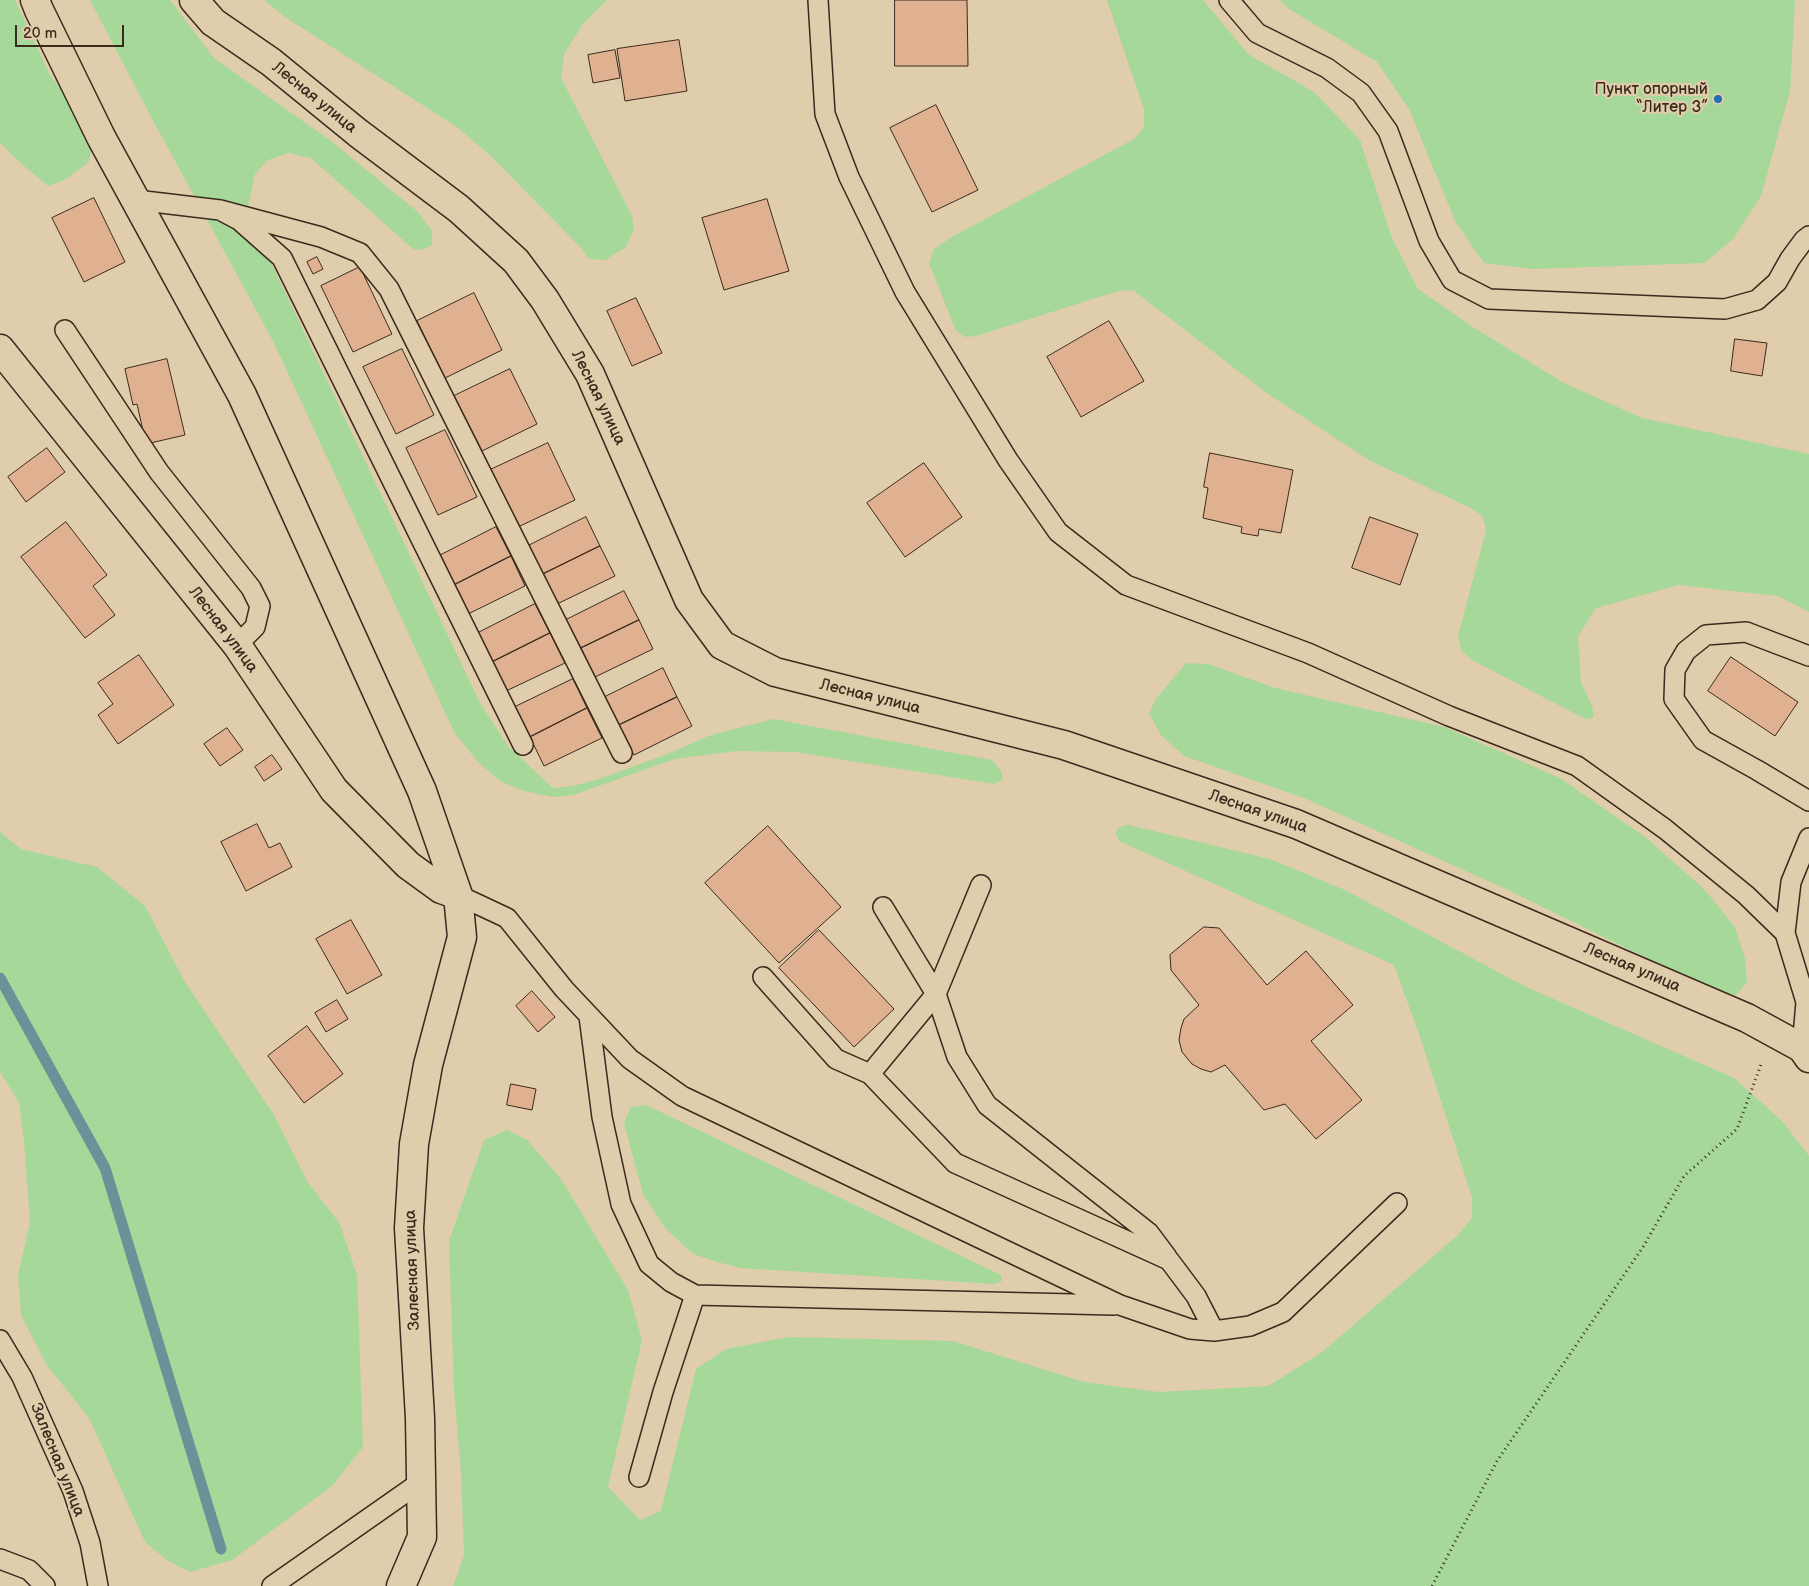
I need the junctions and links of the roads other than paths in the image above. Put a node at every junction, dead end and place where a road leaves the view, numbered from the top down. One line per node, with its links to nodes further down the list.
1 (35, 0): 5 (street, Залесная улица)
2 (194, 0): 23 (street, Лесная улица)
3 (818, 0): 19 (lane)
4 (1229, 0): 7 (lane)
5 (136, 200): 6 (lane); 17 (street, Залесная улица)
6 (220, 210): 12 (lane); 13 (lane)
7 (1809, 236)
8 (65, 330): 10 (lane)
9 (0, 349): 10 (street, Лесная улица)
10 (237, 645): 17 (street, Лесная улица)
11 (1809, 656): 14 (lane)
12 (523, 745)
13 (622, 753)
14 (1809, 802)
15 (1809, 838): 19 (lane)
16 (980, 885): 21 (lane)
17 (458, 895): 22 (lane); 32 (street, Залесная улица)
18 (883, 907): 21 (lane)
19 (1785, 933): 23 (lane)
20 (763, 977): 24 (lane)
21 (936, 994): 24 (lane); 26 (lane)
22 (589, 1016): 27 (lane); 28 (lane)
23 (1806, 1053)
24 (870, 1074): 26 (lane)
25 (1397, 1203): 29 (lane)
26 (1169, 1260): 29 (lane)
27 (695, 1295): 28 (lane); 31 (lane)
28 (1120, 1305): 29 (lane)
29 (1214, 1331)
30 (0, 1340): 35 (lane, Залесная улица)
31 (639, 1477)
32 (422, 1481): 36 (lane); 37 (street, Залесная улица)
33 (0, 1559): 34 (lane)
34 (45, 1586)
35 (98, 1586)
36 (272, 1586)
37 (401, 1586)

